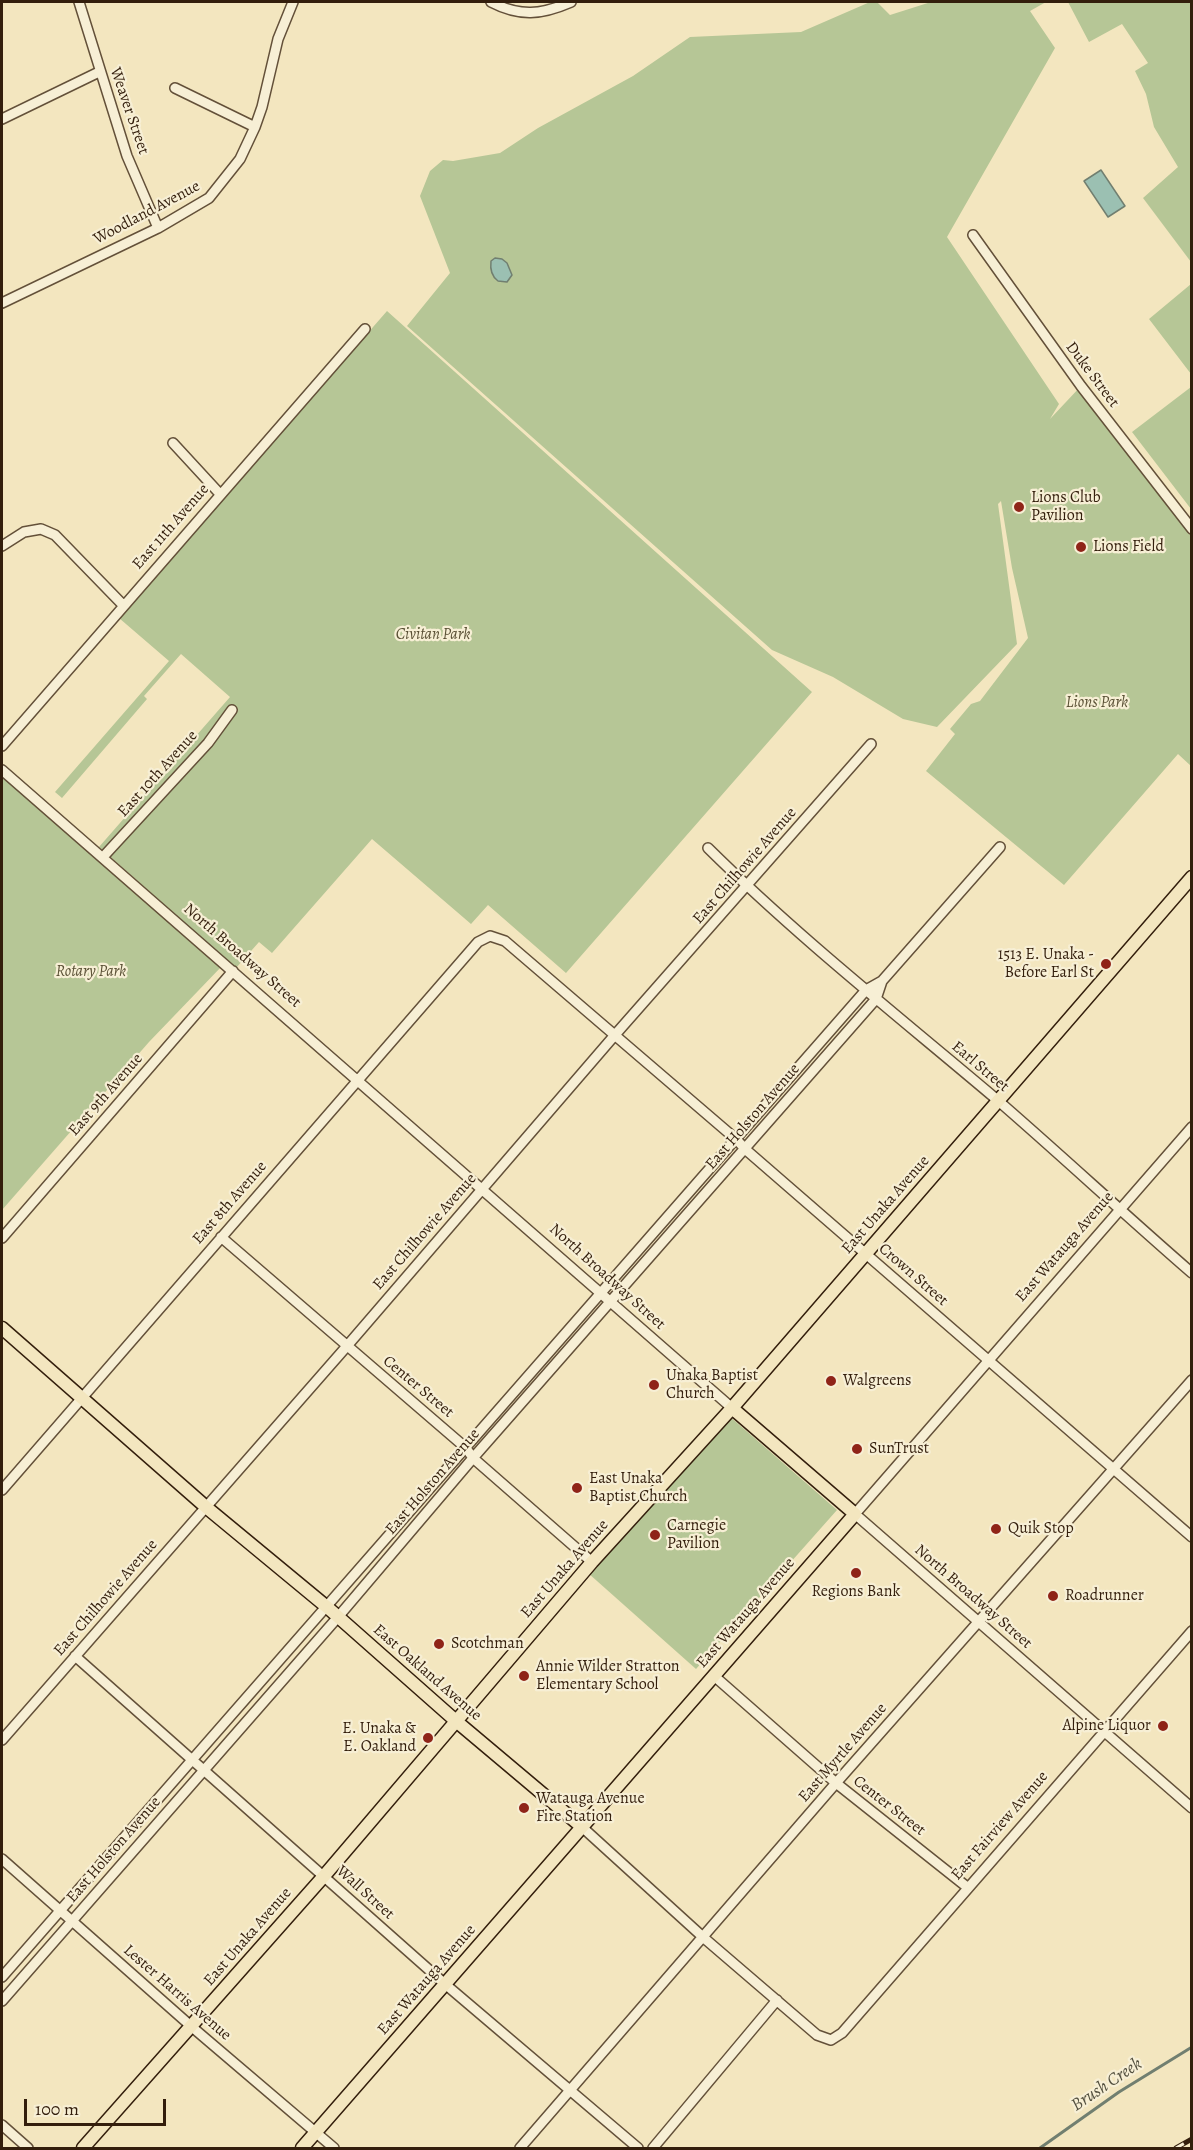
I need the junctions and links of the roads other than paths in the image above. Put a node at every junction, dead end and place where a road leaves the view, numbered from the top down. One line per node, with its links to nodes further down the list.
1 (79, 2): 5 (street, Weaver Street)
2 (293, 2): 8 (street, Woodland Avenue)
3 (491, 2): 4 (street)
4 (571, 2)
5 (99, 72): 7 (street); 9 (street, Weaver Street)
6 (175, 88): 8 (street)
7 (2, 120)
8 (255, 127): 9 (street, Woodland Avenue)
9 (158, 228): 11 (street, Woodland Avenue)
10 (973, 235): 15 (street, Duke Street)
11 (2, 303)
12 (365, 329): 14 (street, East 11th Avenue)
13 (173, 443): 14 (street)
14 (220, 494): 17 (street, East 11th Avenue)
15 (1191, 530)
16 (2, 546): 17 (street)
17 (123, 605): 20 (street, East 11th Avenue)
18 (232, 710): 24 (street, East 10th Avenue)
19 (871, 744): 26 (street, East Chilhowie Avenue)
20 (2, 746)
21 (2, 770): 24 (street, North Broadway Street)
22 (1000, 847): 29 (street, East Holston Avenue)
23 (708, 848): 26 (street, Earl Street)
24 (103, 856): 28 (street, North Broadway Street)
25 (1191, 877): 34 (main road, East Unaka Avenue)
26 (747, 887): 30 (street, Earl Street); 32 (street, East Chilhowie Avenue)
27 (484, 937): 32 (street, Crown Street); 33 (street, East 8th Avenue)
28 (233, 971): 33 (street, North Broadway Street); 41 (street, East 9th Avenue)
29 (882, 981): 30 (street, East Holston Avenue); 31 (street, East Holston Avenue)
30 (866, 990): 31 (street, Earl Street); 36 (street, East Holston Avenue)
31 (876, 999): 34 (street, Earl Street); 37 (street, East Holston Avenue)
32 (614, 1035): 36 (street, Crown Street); 38 (street, East Chilhowie Avenue)
33 (357, 1079): 38 (street, North Broadway Street); 40 (street, East 8th Avenue)
34 (997, 1101): 39 (street, Earl Street); 42 (main road, East Unaka Avenue)
35 (1191, 1127): 39 (street, East Watauga Avenue)
36 (737, 1140): 37 (street, Crown Street); 44 (street, East Holston Avenue)
37 (745, 1149): 42 (street, Crown Street); 45 (street, East Holston Avenue)
38 (483, 1189): 44 (street, North Broadway Street); 47 (street, East Chilhowie Avenue)
39 (1119, 1210): 43 (street, Earl Street); 48 (street, East Watauga Avenue)
40 (221, 1237): 47 (street, Center Street); 50 (street, East 8th Avenue)
41 (2, 1238)
42 (866, 1254): 48 (street, Crown Street); 51 (main road, East Unaka Avenue)
43 (1191, 1273)
44 (601, 1293): 45 (street, North Broadway Street); 52 (street, East Holston Avenue)
45 (611, 1302): 51 (street, North Broadway Street); 53 (street, East Holston Avenue)
46 (2, 1328): 50 (main road, East Oakland Avenue)
47 (347, 1346): 52 (street, Center Street); 56 (street, East Chilhowie Avenue)
48 (988, 1360): 54 (street, Crown Street); 57 (street, East Watauga Avenue)
49 (1191, 1380): 54 (street, East Myrtle Avenue)
50 (82, 1397): 55 (street, East 8th Avenue); 56 (main road, East Oakland Avenue)
51 (732, 1408): 57 (main road, North Broadway Street); 59 (main road, East Unaka Avenue)
52 (466, 1448): 53 (street, Center Street); 60 (street, East Holston Avenue)
53 (473, 1458): 59 (street, Center Street); 61 (street, East Holston Avenue)
54 (1112, 1471): 58 (street, Crown Street); 62 (street, East Myrtle Avenue)
55 (2, 1490)
56 (206, 1507): 60 (main road, East Oakland Avenue); 64 (street, East Chilhowie Avenue)
57 (855, 1514): 62 (street, North Broadway Street); 65 (main road, East Watauga Avenue)
58 (1191, 1538)
59 (592, 1562): 66 (main road, East Unaka Avenue)
60 (327, 1607): 61 (main road, East Oakland Avenue); 69 (street, East Holston Avenue)
61 (338, 1617): 66 (main road, East Oakland Avenue); 70 (street, East Holston Avenue)
62 (977, 1622): 67 (street, North Broadway Street); 71 (street, East Myrtle Avenue)
63 (1191, 1631): 67 (street, East Fairview Avenue)
64 (75, 1656): 68 (street, East Chilhowie Avenue); 69 (street, Wall Street)
65 (714, 1674): 71 (street, Center Street); 73 (main road, East Watauga Avenue)
66 (456, 1721): 73 (main road, East Oakland Avenue); 75 (main road, East Unaka Avenue)
67 (1103, 1732): 72 (street, North Broadway Street); 76 (street, East Fairview Avenue)
68 (2, 1740)
69 (192, 1760): 70 (street, Wall Street); 77 (street, East Holston Avenue)
70 (204, 1770): 75 (street, Wall Street); 78 (street, East Holston Avenue)
71 (836, 1783): 76 (street, Center Street); 79 (street, East Myrtle Avenue)
72 (1191, 1808)
73 (582, 1827): 79 (street, East Oakland Avenue); 81 (main road, East Watauga Avenue)
74 (2, 1858): 77 (street, Lester Harris Avenue)
75 (324, 1876): 81 (street, Wall Street); 84 (main road, East Unaka Avenue)
76 (967, 1887): 85 (street, East Fairview Avenue)
77 (61, 1911): 78 (street, Lester Harris Avenue); 80 (street, East Holston Avenue)
78 (72, 1921): 83 (street, East Holston Avenue); 84 (street, Lester Harris Avenue)
79 (704, 1938): 82 (street, East Oakland Avenue); 86 (street, East Myrtle Avenue)
80 (2, 1977)
81 (444, 1984): 86 (street, Wall Street); 88 (main road, East Watauga Avenue)
82 (777, 2000): 85 (street, East Oakland Avenue); 95 (street)
83 (2, 2001)
84 (192, 2027): 88 (street, Lester Harris Avenue); 90 (main road, East Unaka Avenue)
85 (831, 2040)
86 (570, 2091): 93 (street, East Myrtle Avenue); 94 (street, Wall Street)
87 (2, 2125): 89 (street)
88 (316, 2133): 91 (main road, East Watauga Avenue); 92 (street, Lester Harris Avenue)
89 (28, 2148)
90 (83, 2148)
91 (302, 2148)
92 (334, 2148)
93 (520, 2148)
94 (638, 2148)
95 (653, 2148)

